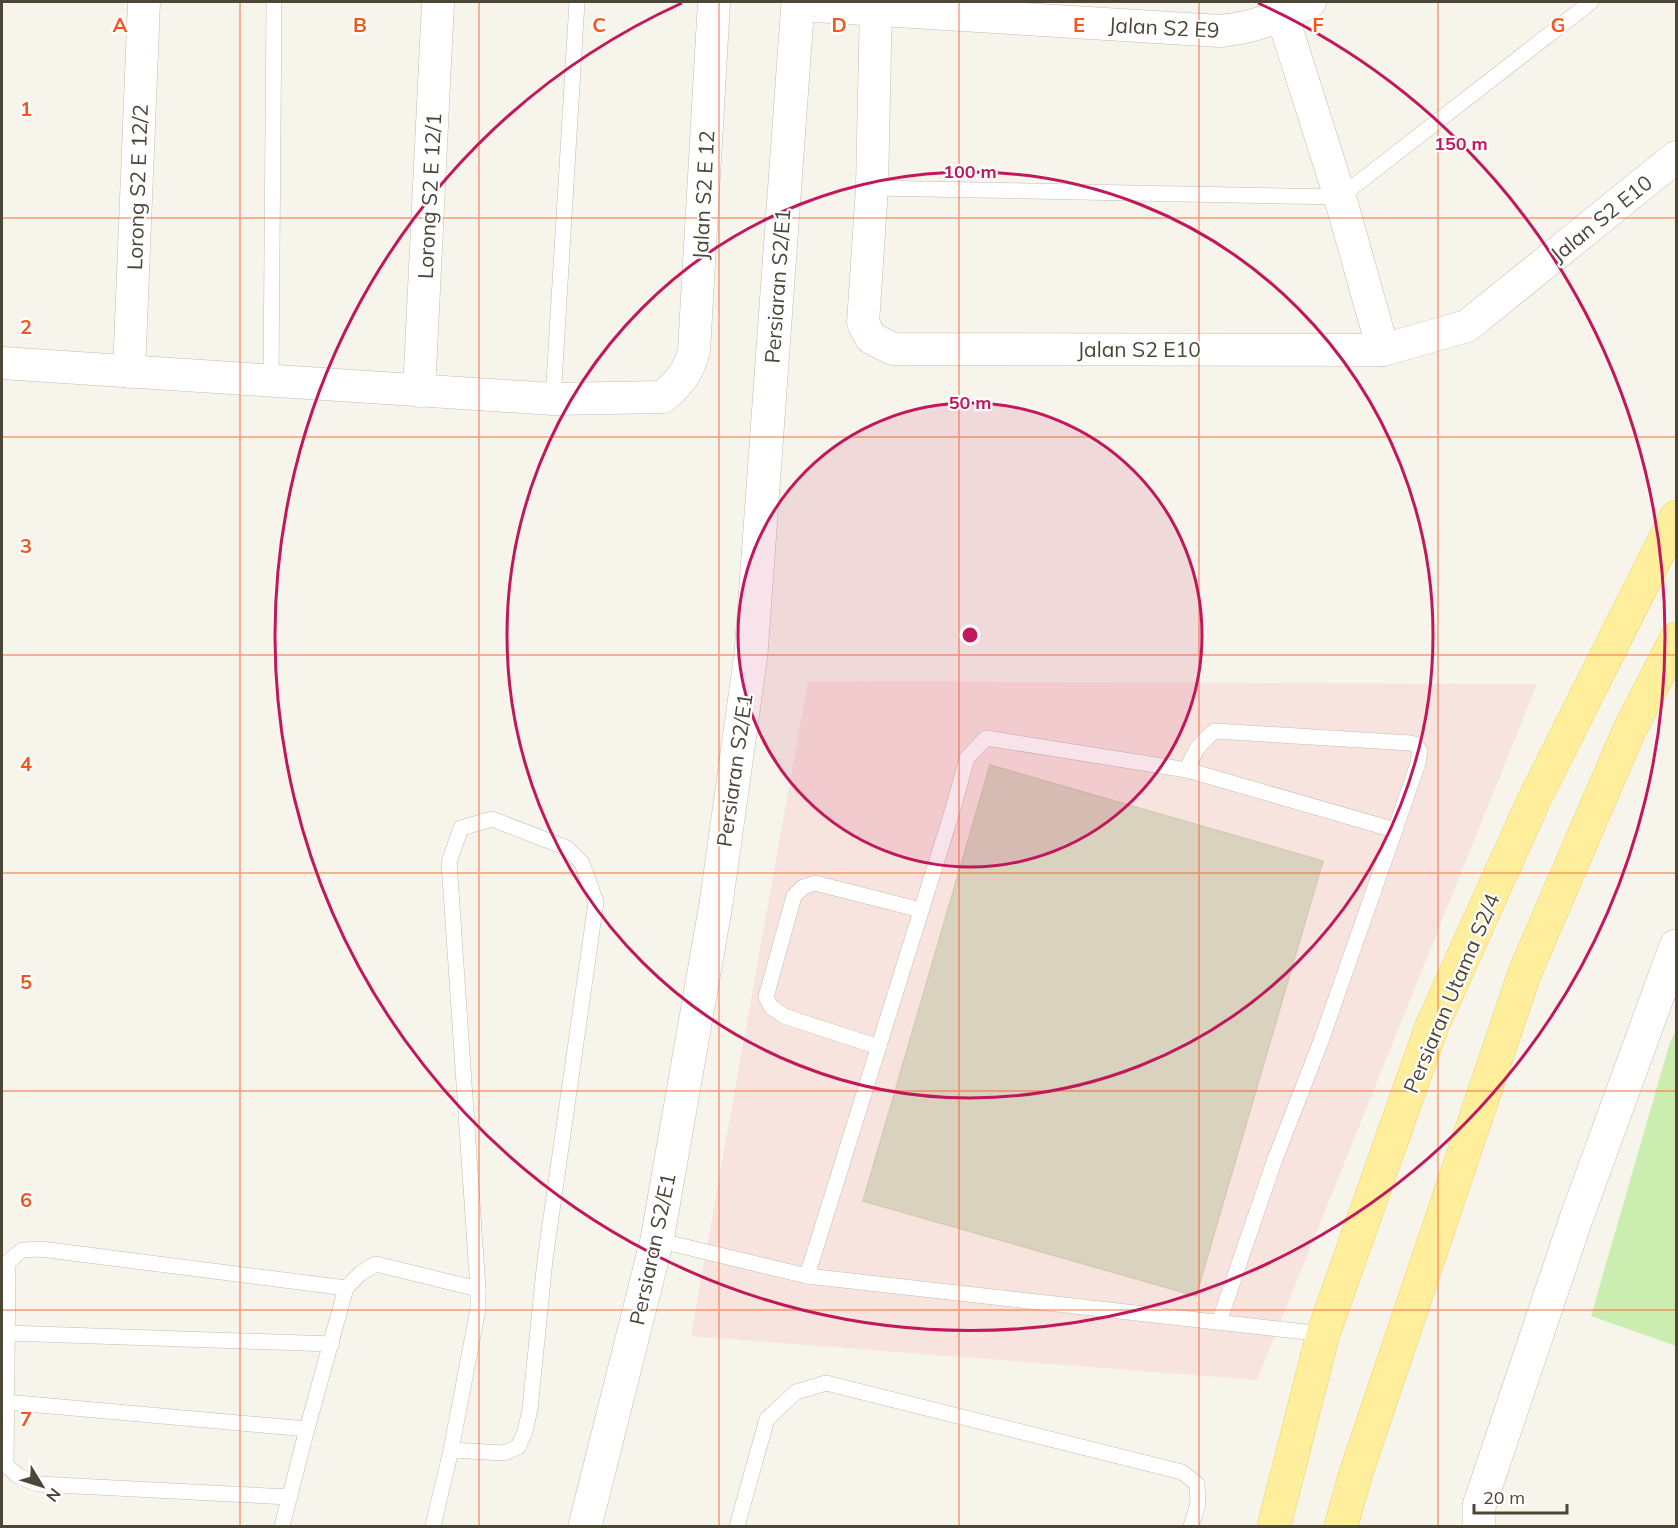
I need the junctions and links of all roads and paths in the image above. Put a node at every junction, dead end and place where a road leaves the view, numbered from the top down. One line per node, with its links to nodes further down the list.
1 (144, 2): 16 (street, Lorong S2 E 12/2)
2 (274, 2): 17 (lane)
3 (438, 2): 18 (street, Lorong S2 E 12/1)
4 (577, 2): 19 (lane)
5 (714, 2): 19 (street, Jalan S2 E 12)
6 (1310, 2): 10 (street, Jalan S2 E9)
7 (1591, 2): 13 (lane)
8 (798, 3): 9 (street, Jalan S2 E9); 28 (street, Persiaran S2/E1)
9 (876, 6): 10 (street, Jalan S2 E9); 12 (street, Jalan S2 E10)
10 (1280, 9): 13 (street)
11 (1677, 157): 14 (street, Jalan S2 E10)
12 (872, 188): 13 (lane); 14 (street, Jalan S2 E10)
13 (1340, 197): 14 (street)
14 (1383, 350)
15 (2, 363): 16 (street)
16 (129, 372): 17 (street)
17 (272, 379): 18 (street)
18 (419, 391): 19 (street)
19 (553, 399)
20 (1677, 517): 34 (main road, Persiaran Utama S2/4)
21 (1677, 639): 47 (main road)
22 (1187, 770): 23 (lane); 23 (lane); 24 (lane)
23 (1395, 830): 32 (lane)
24 (921, 910): 27 (lane); 27 (lane)
25 (1677, 946): 26 (street)
26 (1670, 984): 40 (street)
27 (879, 1047): 29 (lane)
28 (657, 1240): 29 (lane); 43 (street, Persiaran S2/E1)
29 (807, 1276): 32 (lane)
30 (346, 1288): 31 (lane); 33 (lane); 35 (lane)
31 (478, 1289): 38 (lane); 38 (lane)
32 (1219, 1322): 34 (lane)
33 (7, 1333): 35 (lane); 36 (lane)
34 (1323, 1334): 46 (main road, Persiaran Utama S2/4)
35 (332, 1344): 37 (lane)
36 (6, 1402): 37 (lane); 39 (lane)
37 (307, 1429): 39 (lane)
38 (452, 1450): 42 (lane)
39 (290, 1497): 41 (lane)
40 (1473, 1520)
41 (282, 1527)
42 (433, 1527)
43 (585, 1527)
44 (737, 1527): 45 (lane)
45 (1191, 1527)
46 (1274, 1527)
47 (1341, 1527)

